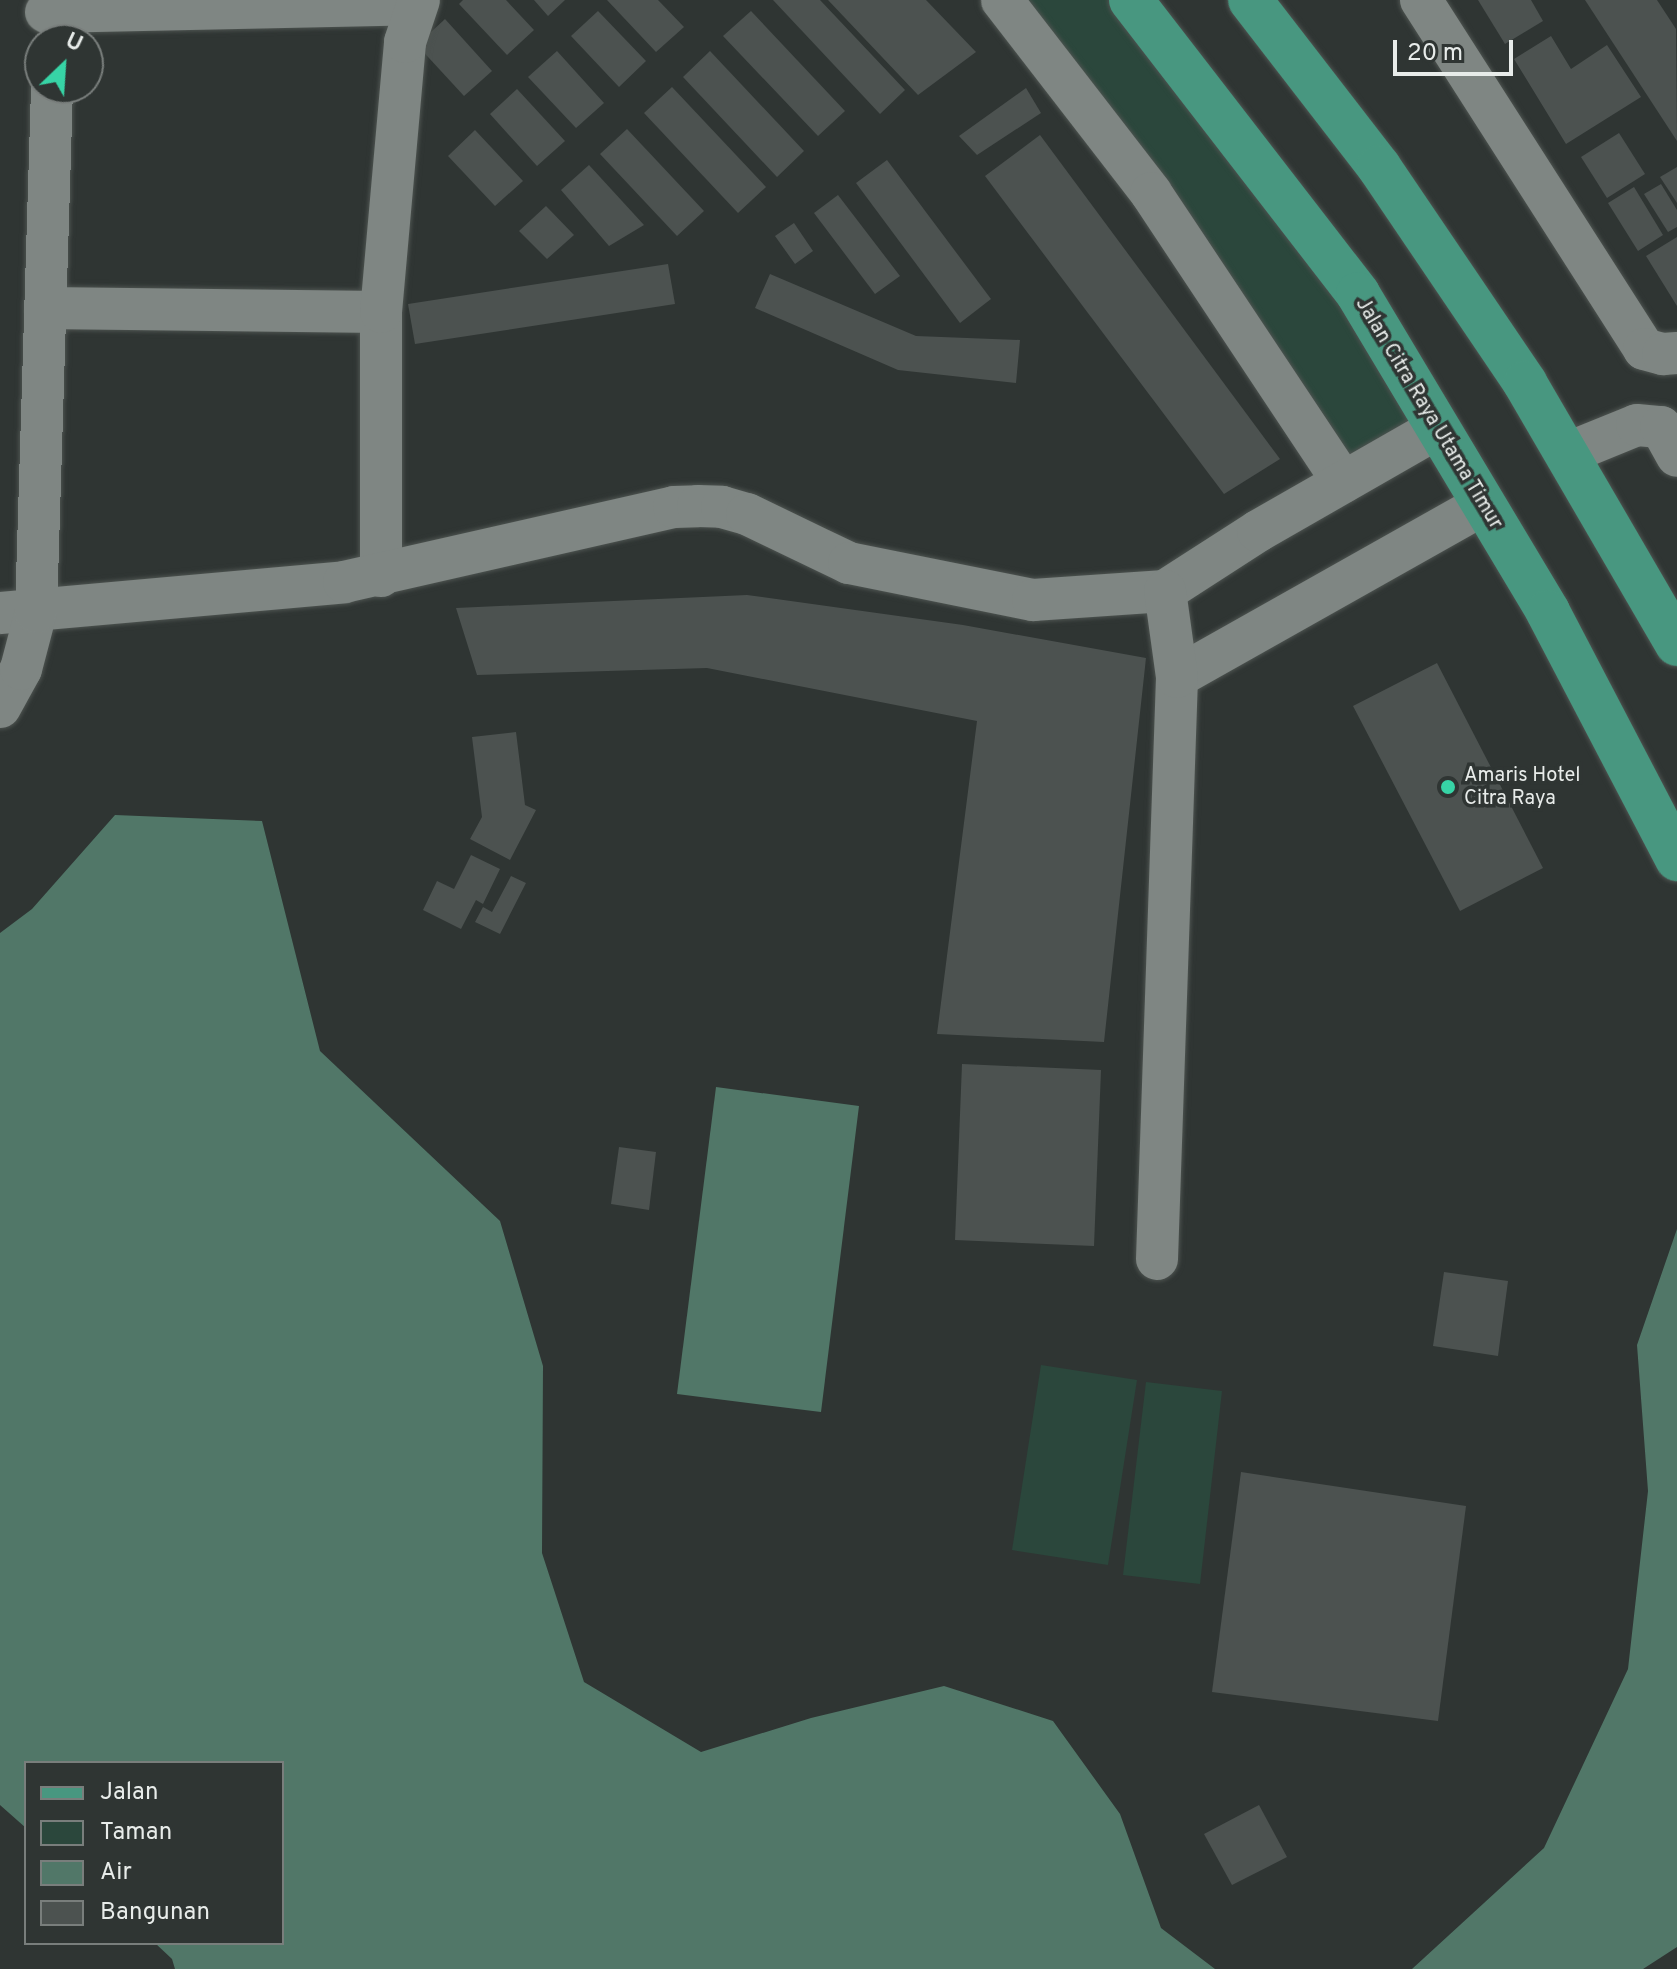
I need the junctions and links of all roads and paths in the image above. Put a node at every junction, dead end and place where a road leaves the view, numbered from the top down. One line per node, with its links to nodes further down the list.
1 (1002, 0): 14 (street)
2 (1131, 0): 11 (main road, Jalan Citra Raya Utama Timur)
3 (1250, 0): 12 (main road)
4 (1421, 0): 10 (street)
5 (418, 2): 6 (street); 9 (street)
6 (45, 17)
7 (51, 104): 8 (street)
8 (45, 308): 9 (street); 18 (street)
9 (381, 312): 16 (street)
10 (1677, 353)
11 (1438, 428): 14 (street); 15 (main road, Jalan Citra Raya Utama Timur)
12 (1568, 453): 13 (street); 19 (main road)
13 (1677, 456)
14 (1343, 482): 17 (street)
15 (1482, 505): 20 (street); 22 (main road, Jalan Citra Raya Utama Timur)
16 (381, 576): 17 (street); 18 (street)
17 (1165, 591): 20 (street)
18 (18, 612): 21 (street)
19 (1677, 644)
20 (1177, 677): 23 (street)
21 (0, 707)
22 (1677, 859)
23 (1157, 1259)

